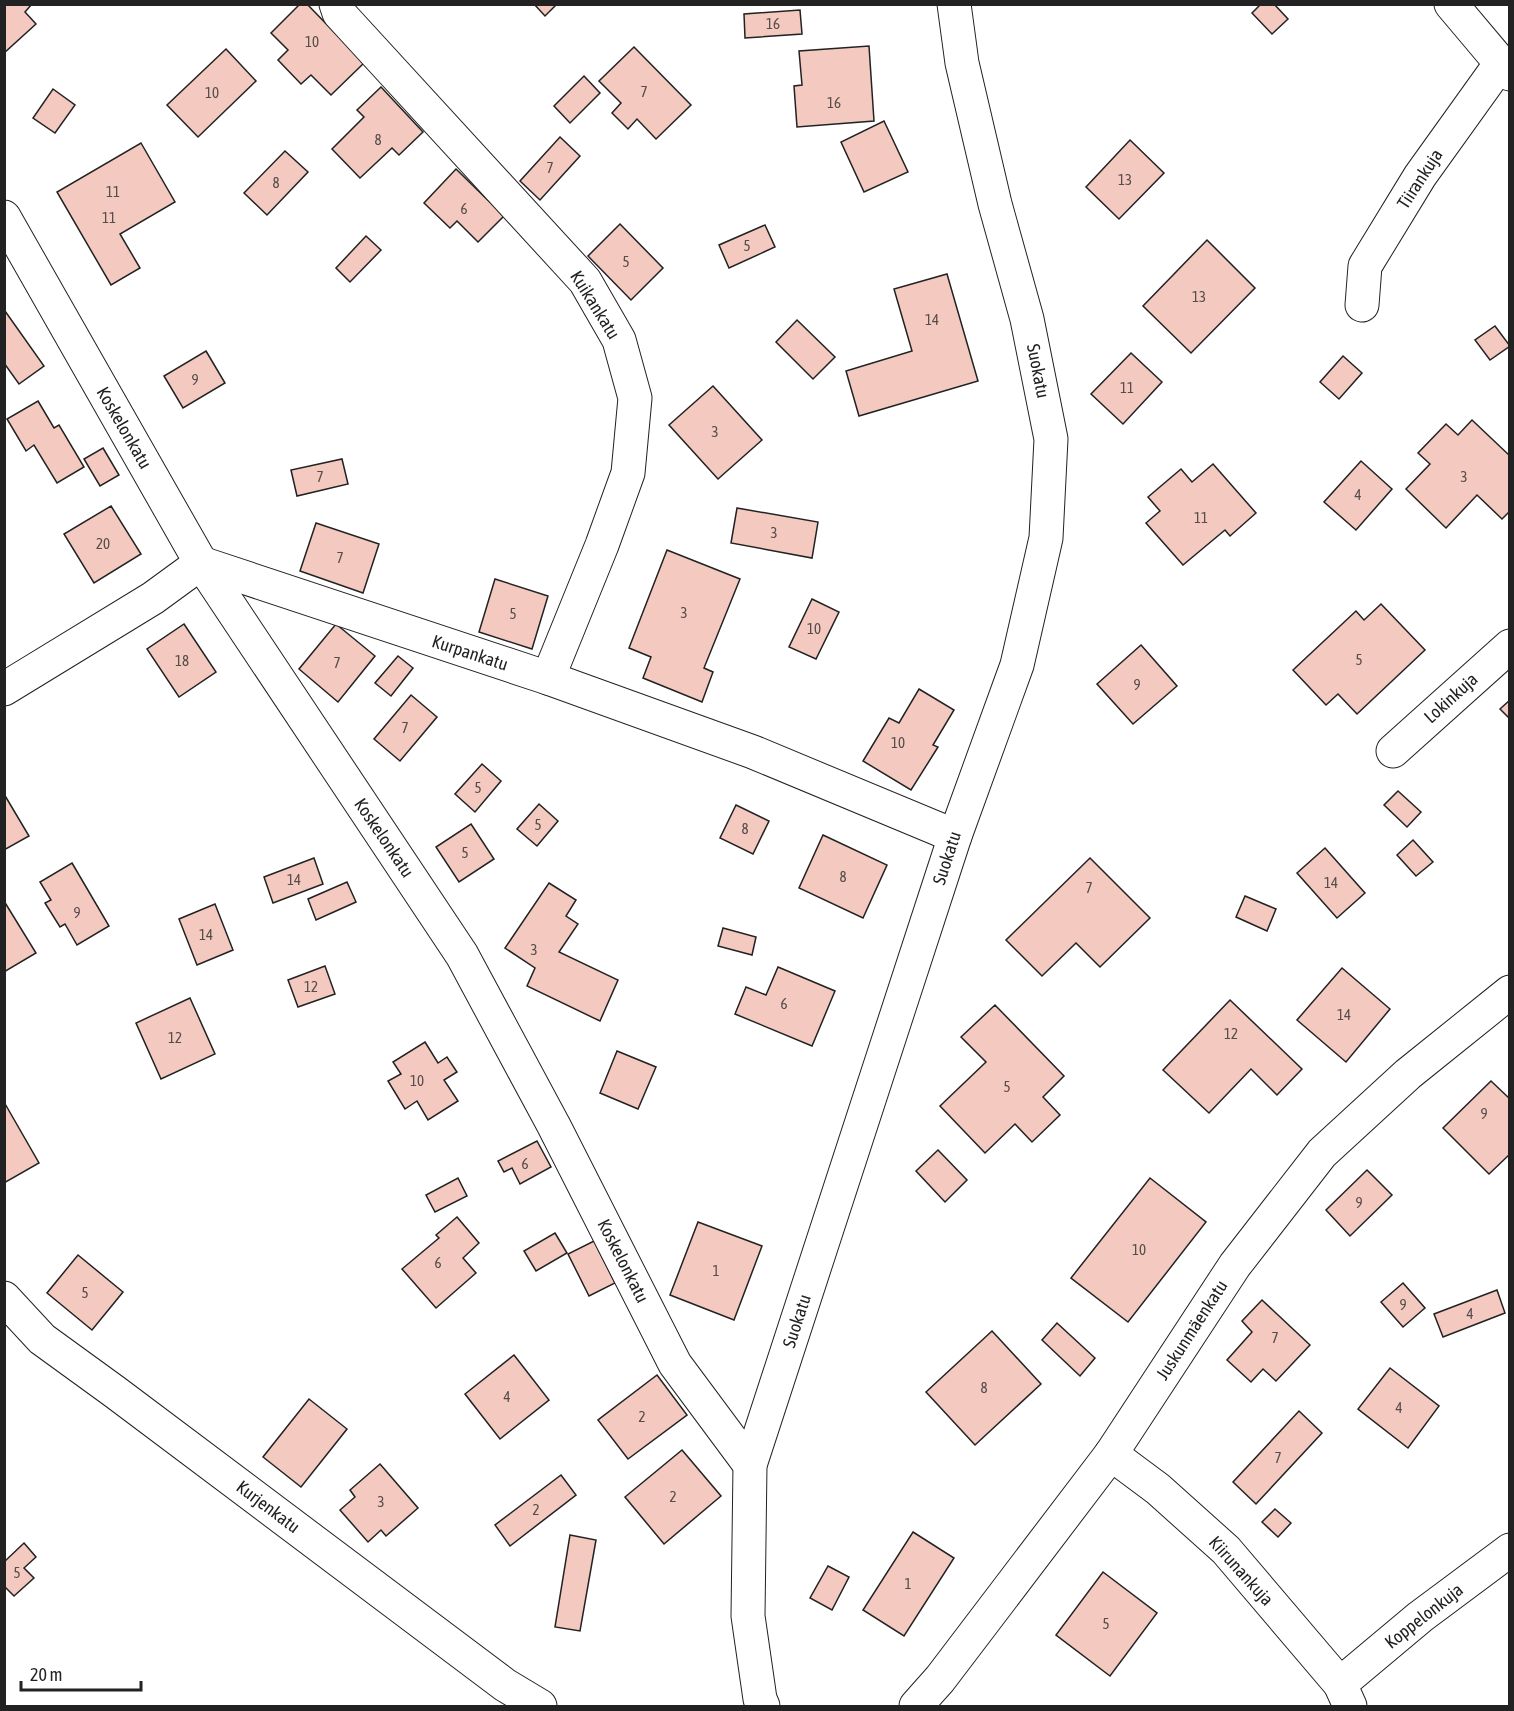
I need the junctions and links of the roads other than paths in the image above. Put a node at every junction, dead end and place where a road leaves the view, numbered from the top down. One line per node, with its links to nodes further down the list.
1 (336, 4): 9 (street, Kuikankatu)
2 (954, 4): 12 (street, Suokatu)
3 (1450, 4): 4 (street)
4 (1505, 68): 6 (street, Tiirankuja)
5 (4, 217): 7 (street, Koskelonkatu)
6 (1362, 305)
7 (201, 563): 9 (street, Kurpankatu); 10 (street); 16 (street, Koskelonkatu)
8 (1509, 646): 11 (street, Lokinkuja)
9 (548, 678): 12 (street, Kurpankatu)
10 (4, 689)
11 (1393, 751)
12 (955, 836): 16 (street, Suokatu)
13 (1509, 992): 15 (street, Juskunmäenkatu)
14 (4, 1298): 20 (street, Kurjenkatu)
15 (1111, 1454): 18 (street, Kiirunankuja); 21 (street, Juskunmäenkatu)
16 (750, 1465): 19 (street, Suokatu)
17 (1509, 1550): 18 (street, Koppelonkuja)
18 (1345, 1695)
19 (754, 1704)
20 (540, 1707)
21 (916, 1707)

